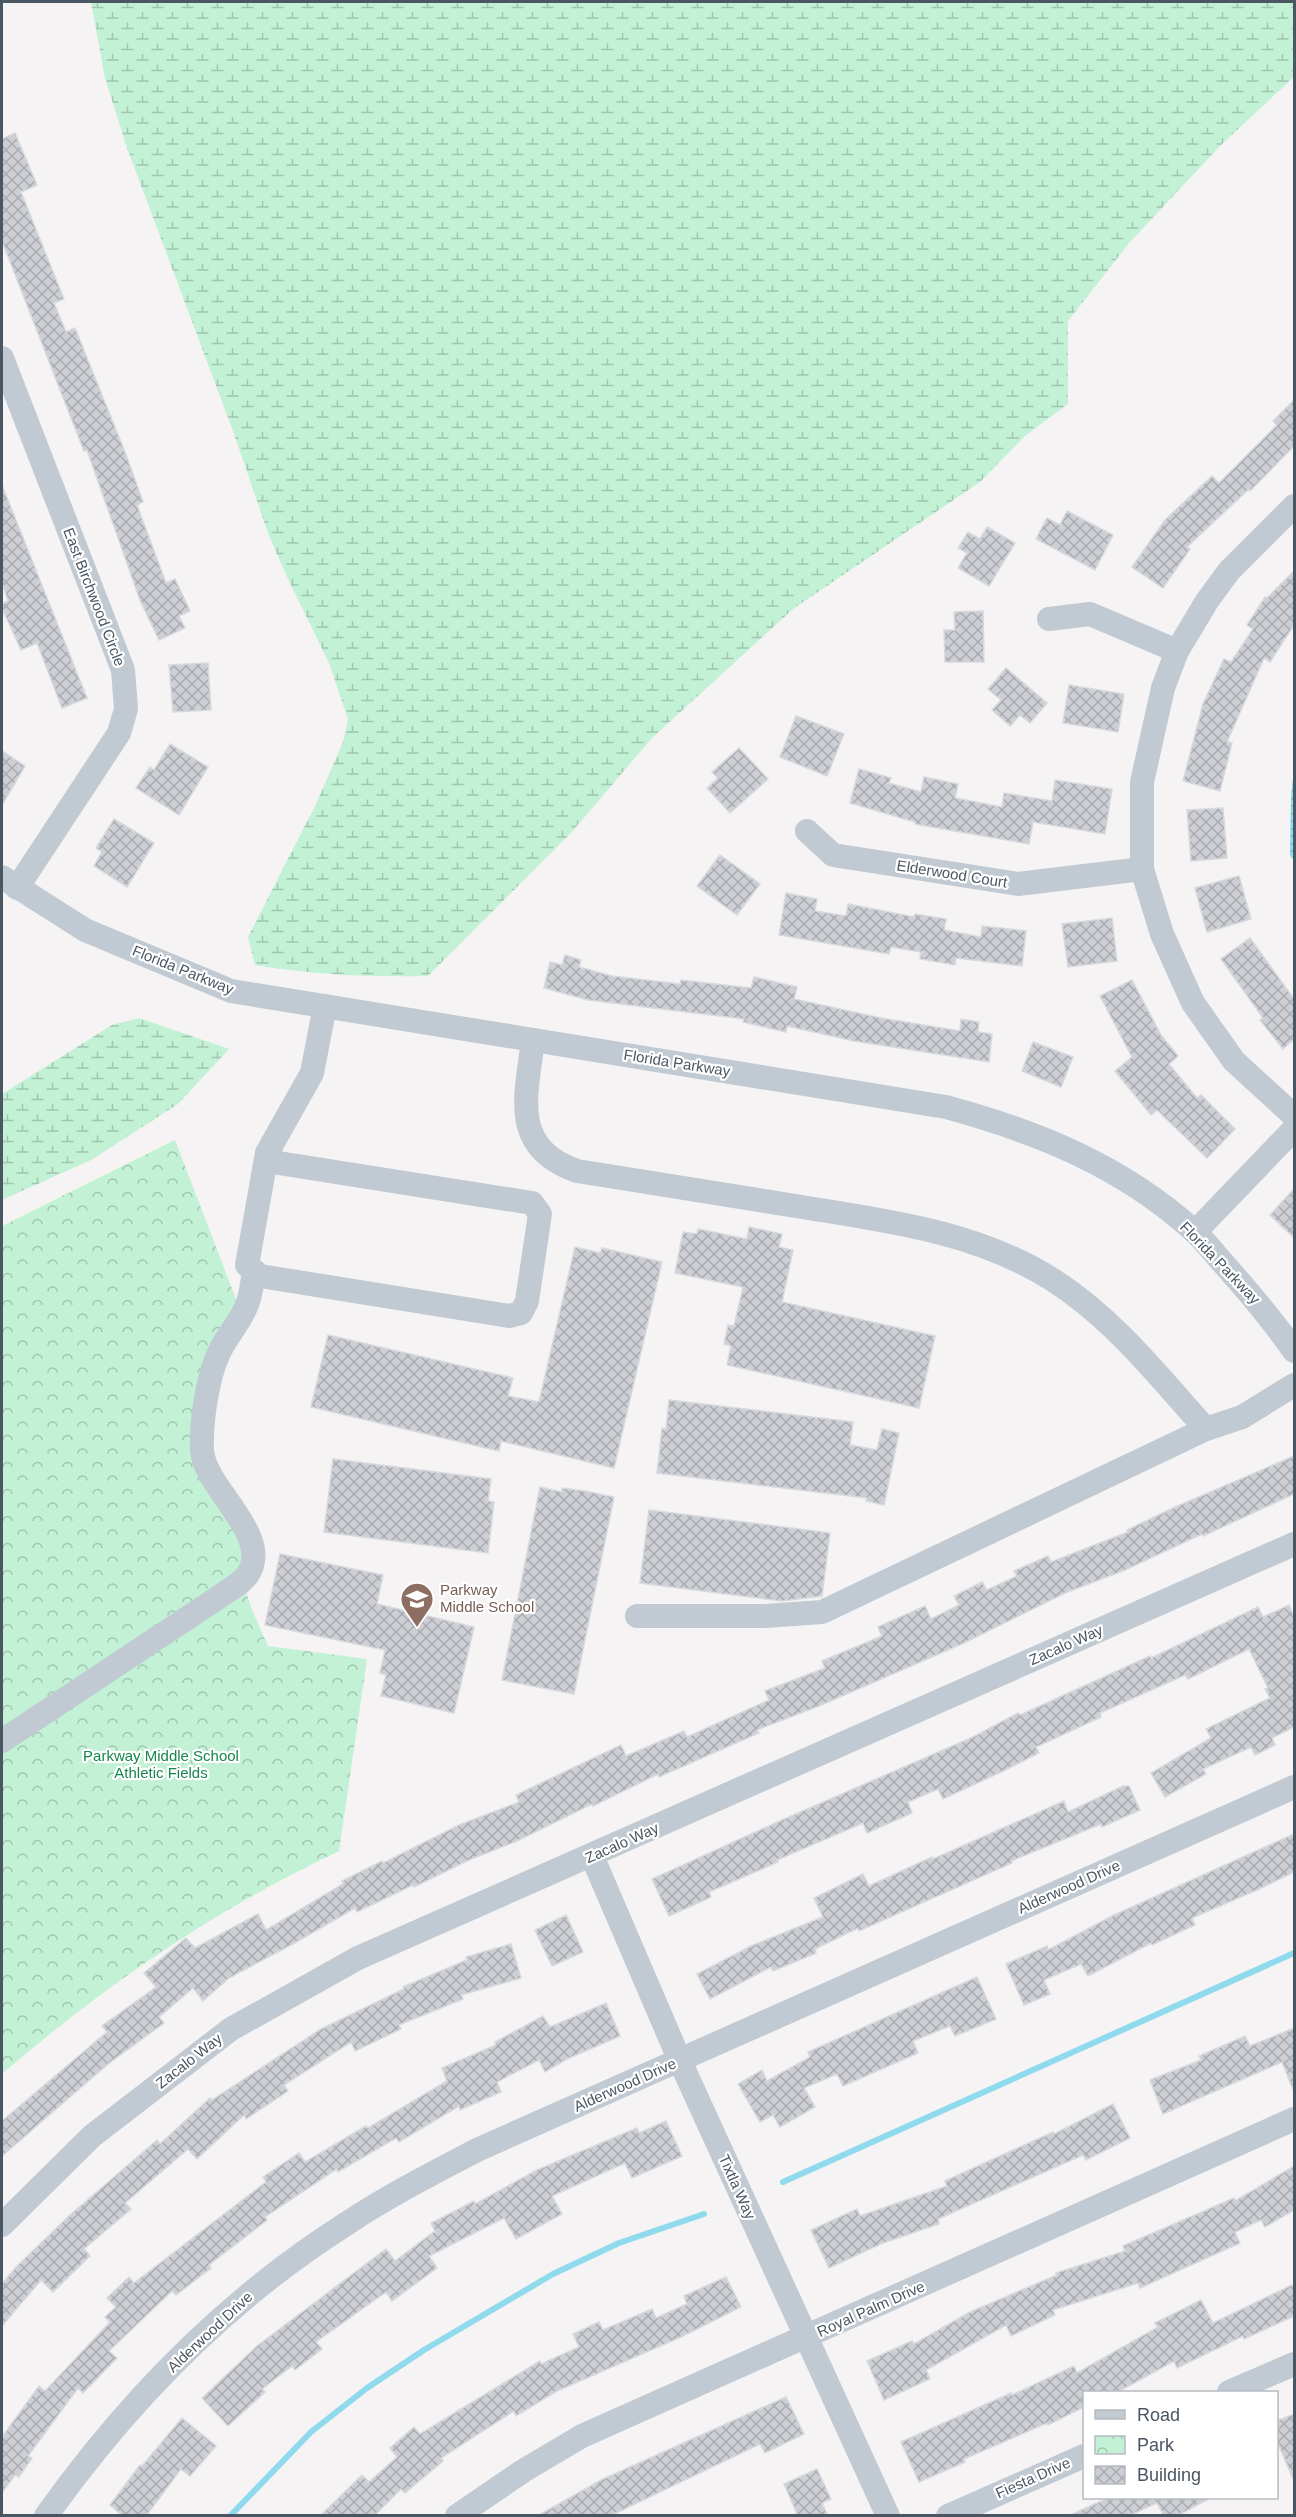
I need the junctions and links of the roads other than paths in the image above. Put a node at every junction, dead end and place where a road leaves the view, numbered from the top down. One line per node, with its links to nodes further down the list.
1 (2, 358): 7 (street, East Birchwood Circle)
2 (1294, 506): 4 (street)
3 (1049, 620): 4 (street)
4 (1177, 651): 6 (street)
5 (807, 831): 6 (street, Elderwood Court)
6 (1142, 869): 10 (street)
7 (9, 882): 8 (street, Florida Parkway)
8 (325, 1006): 9 (street, Florida Parkway); 12 (street)
9 (533, 1040): 13 (street, Florida Parkway); 17 (street)
10 (1294, 1116)
11 (1294, 1129): 13 (street)
12 (266, 1161): 14 (street); 14 (street)
13 (1195, 1232): 15 (street, Florida Parkway)
14 (254, 1271): 20 (street)
15 (1294, 1351)
16 (1294, 1385): 17 (street)
17 (1206, 1429): 19 (street)
18 (1294, 1544): 22 (street, Zacalo Way)
19 (637, 1616)
20 (2, 1741)
21 (1294, 1787): 23 (street, Alderwood Drive)
22 (592, 1856): 23 (street, Tixtla Way); 25 (street, Zacalo Way)
23 (680, 2061): 26 (street, Tixtla Way); 30 (street, Alderwood Drive)
24 (1294, 2119): 26 (street, Royal Palm Drive)
25 (2, 2224)
26 (805, 2338): 31 (street, Royal Palm Drive); 32 (street, Tixtla Way)
27 (1294, 2364): 28 (street)
28 (1231, 2391)
29 (1083, 2456): 33 (street, Fiesta Drive)
30 (46, 2516)
31 (457, 2516)
32 (888, 2516)
33 (948, 2516)

